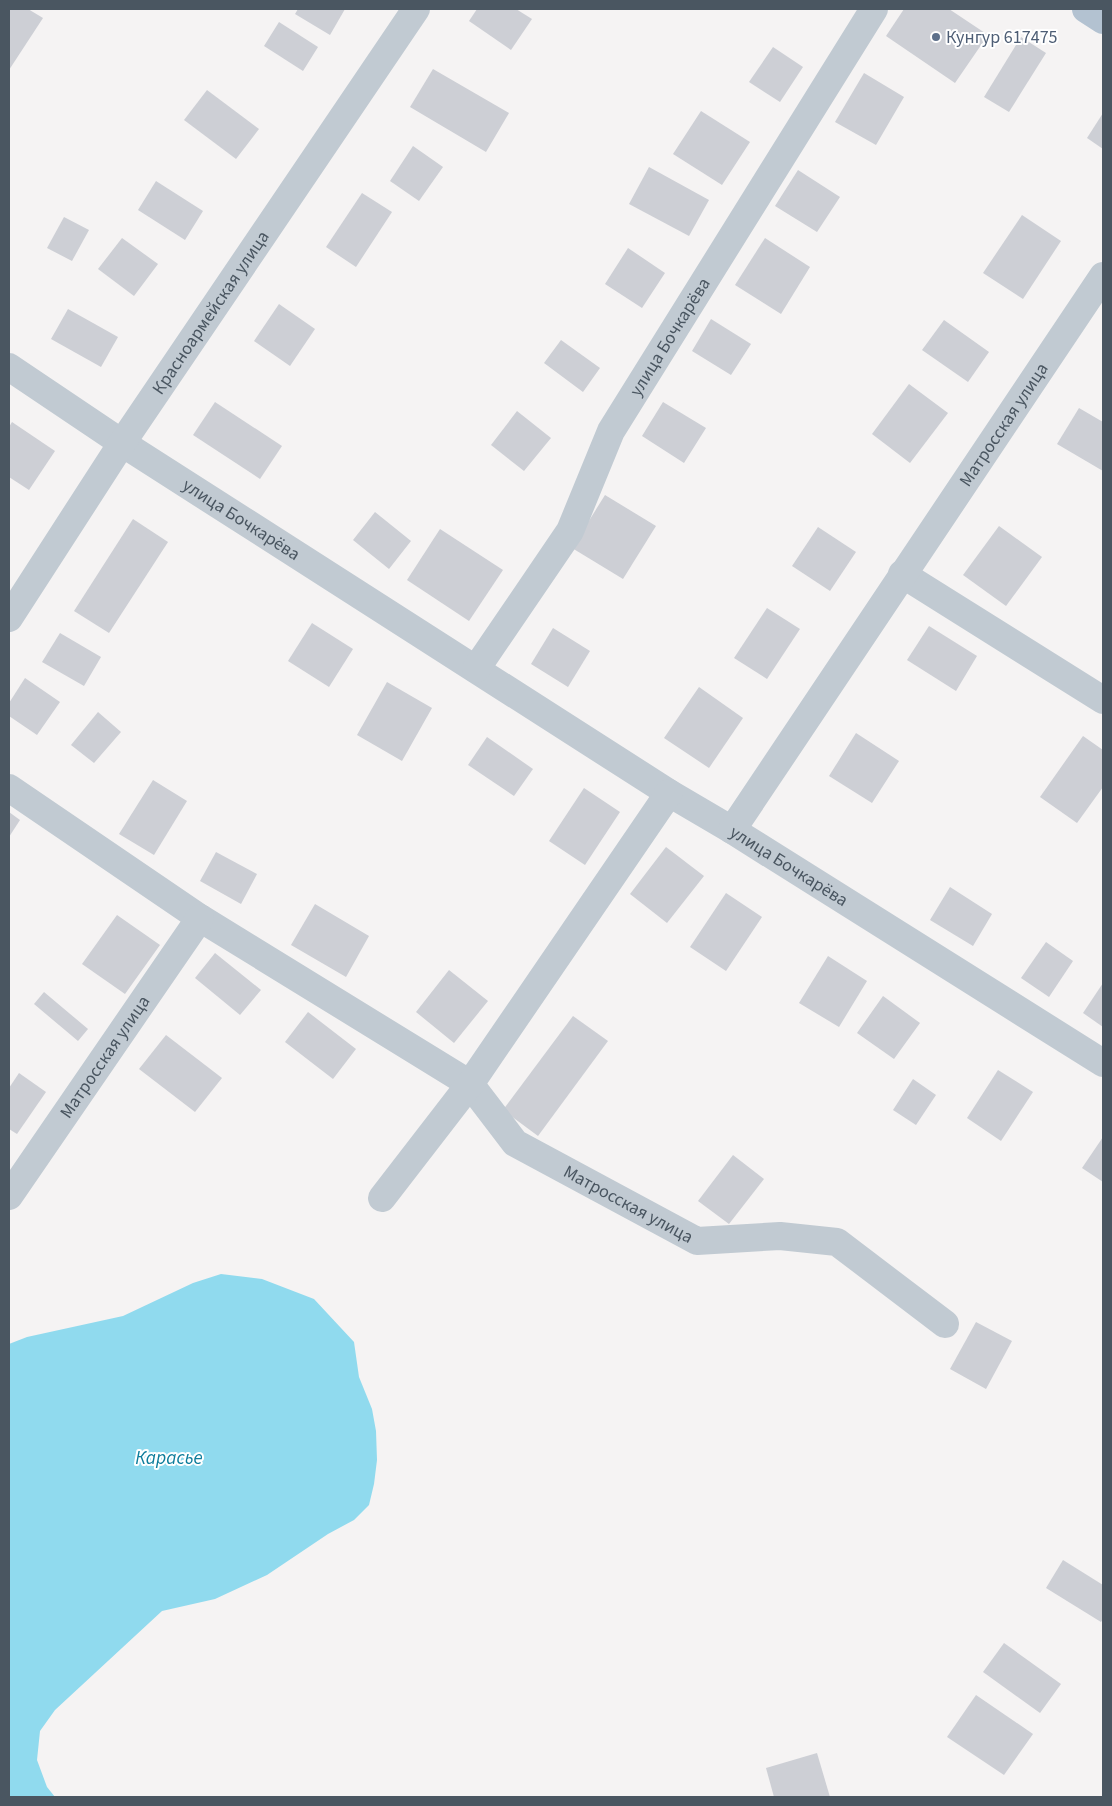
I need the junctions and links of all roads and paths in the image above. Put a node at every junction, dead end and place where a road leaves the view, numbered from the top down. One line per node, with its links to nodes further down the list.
1 (416, 9): 7 (street, Красноармейская улица)
2 (874, 9): 10 (street, улица Бочкарёва)
3 (1086, 9): 4 (main road)
4 (1103, 20)
5 (1103, 276): 8 (street, Матросская улица)
6 (9, 367): 7 (street, улица Бочкарёва)
7 (122, 443): 9 (street, Красноармейская улица); 10 (street, улица Бочкарёва)
8 (902, 574): 11 (street); 14 (street, Матросская улица)
9 (9, 618)
10 (476, 669): 13 (street, улица Бочкарёва)
11 (1103, 700)
12 (9, 788): 15 (street, Матросская улица)
13 (669, 794): 14 (street, улица Бочкарёва); 17 (street)
14 (732, 830): 16 (street, улица Бочкарёва)
15 (200, 918): 17 (street, Матросская улица); 18 (street, Матросская улица)
16 (1103, 1062)
17 (470, 1084): 19 (street); 20 (street, Матросская улица)
18 (9, 1196)
19 (382, 1198)
20 (945, 1324)

